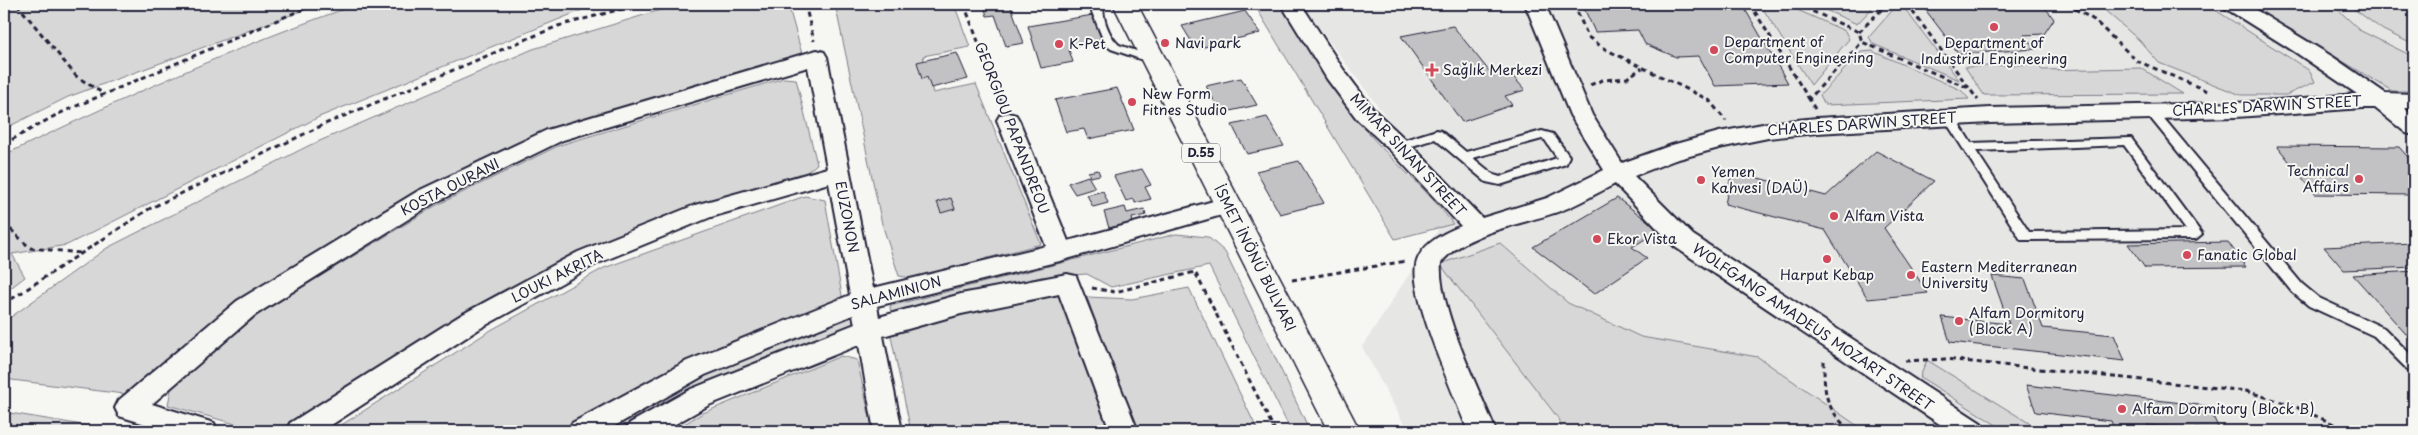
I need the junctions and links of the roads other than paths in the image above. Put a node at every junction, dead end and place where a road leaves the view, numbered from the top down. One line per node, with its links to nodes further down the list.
1 (1099, 4): 7 (lane)
2 (1125, 4): 7 (main road, D.55)
3 (1291, 4): 14 (street, MIMAR SINAN STREET)
4 (1535, 4): 18 (street, WOLFGANG AMADEUS MOZART STREET)
5 (2232, 4): 8 (street)
6 (817, 57): 17 (street, EUZONON); 25 (street, KOSTA OURANI)
7 (1153, 60): 19 (main road, D.55)
8 (2381, 100): 9 (street, CHARLES DARWIN STREET); 10 (street, CHARLES DARWIN STREET); 13 (street)
9 (2414, 101)
10 (2152, 112): 11 (street, CHARLES DARWIN STREET); 24 (lane)
11 (1949, 117): 15 (lane); 18 (street, CHARLES DARWIN STREET)
12 (1008, 120): 21 (street, GEORGIOU PAPANDREOU)
13 (2414, 128)
14 (1399, 146): 16 (lane); 20 (street, MIMAR SINAN STREET)
15 (1969, 147): 15 (lane)
16 (1464, 158): 16 (lane)
17 (838, 173): 22 (street, EUZONON); 26 (street, LOUKI AKRITA)
18 (1618, 174): 20 (street, CHARLES DARWIN STREET); 33 (street, WOLFGANG AMADEUS MOZART STREET)
19 (1228, 206): 21 (street, SALAMINION); 31 (main road, D.55)
20 (1478, 229): 32 (street, CHARLES DARWIN STREET)
21 (1066, 250): 22 (street, SALAMINION)
22 (863, 300): 23 (street, EUZONON); 27 (street, SALAMINION)
23 (868, 330): 28 (street, SALAMINION); 29 (street, EUZONON); 30 (street, SALAMINION)
24 (2414, 367)
25 (204, 431)
26 (300, 431)
27 (582, 431)
28 (640, 431)
29 (888, 431)
30 (1124, 431)
31 (1344, 431)
32 (1482, 431)
33 (1971, 431)

